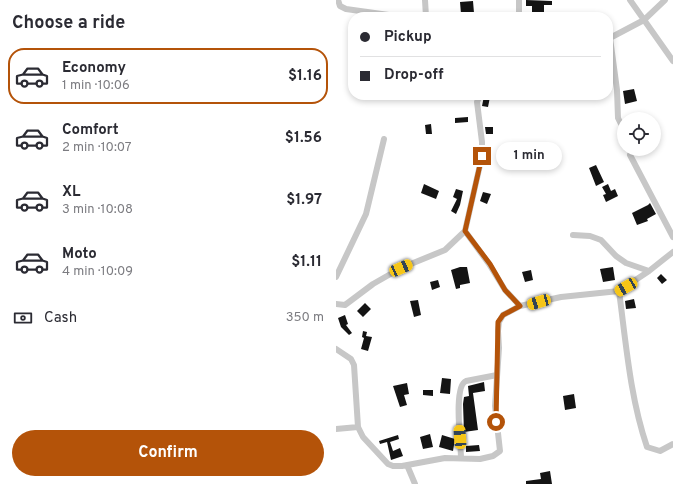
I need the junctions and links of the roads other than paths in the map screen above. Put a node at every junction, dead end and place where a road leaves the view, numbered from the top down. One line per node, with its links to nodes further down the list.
1 (338, 0): 6 (street)
2 (425, 0): 7 (street)
3 (519, 0): 8 (street)
4 (630, 0): 9 (street)
5 (665, 0): 9 (street)
6 (367, 12)
7 (426, 12)
8 (519, 12)
9 (644, 20): 10 (street); 11 (street)
10 (613, 36)
11 (673, 61)
12 (613, 64): 14 (street)
13 (479, 100): 17 (street)
14 (618, 112)
15 (384, 138): 22 (street)
16 (631, 156): 19 (street)
17 (465, 231): 24 (street); 25 (street)
18 (573, 235): 21 (street)
19 (673, 237)
20 (673, 252): 21 (street)
21 (649, 271): 23 (street)
22 (336, 278)
23 (619, 291): 25 (street); 30 (street)
24 (336, 304)
25 (520, 306): 27 (street)
26 (336, 349): 28 (street)
27 (497, 375): 31 (street); 31 (street)
28 (358, 427): 29 (street); 32 (street)
29 (336, 429)
30 (673, 444)
31 (461, 458): 32 (street)
32 (407, 465): 33 (street)
33 (415, 484)

